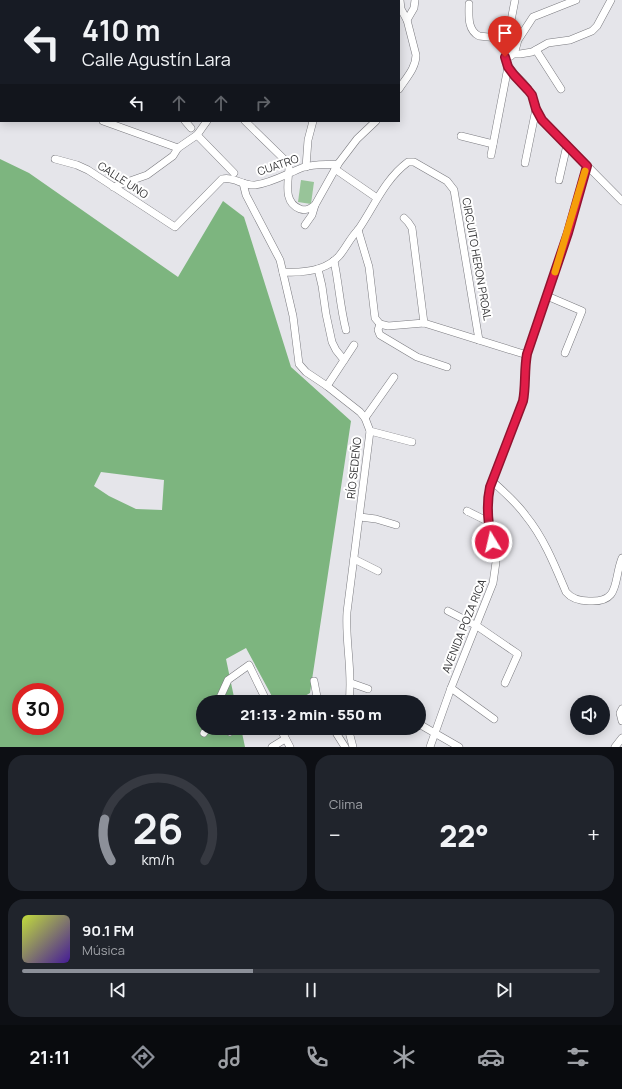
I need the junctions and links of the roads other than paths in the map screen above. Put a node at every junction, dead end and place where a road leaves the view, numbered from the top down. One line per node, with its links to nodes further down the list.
1 (400, 0): 7 (street)
2 (415, 0): 7 (street)
3 (515, 0): 8 (street)
4 (576, 0): 10 (street)
5 (611, 0): 9 (street)
6 (469, 4): 8 (street)
7 (407, 20): 13 (street)
8 (507, 39): 11 (street)
9 (536, 50): 10 (street); 14 (street)
10 (514, 54): 11 (street)
11 (505, 57): 12 (street)
12 (508, 67): 15 (street); 26 (street)
13 (400, 87)
14 (561, 88)
15 (536, 109): 27 (street); 31 (street)
16 (110, 122): 22 (street)
17 (186, 122): 23 (street)
18 (206, 122): 24 (street)
19 (246, 122): 36 (street)
20 (313, 122): 33 (street)
21 (375, 122): 34 (street)
22 (125, 124): 28 (street)
23 (191, 128)
24 (197, 135): 28 (street); 35 (street)
25 (461, 136): 26 (street)
26 (493, 144): 29 (street)
27 (567, 146): 32 (street); 37 (street)
28 (178, 148): 39 (street)
29 (491, 156)
30 (55, 159): 39 (street, CALLE UNO)
31 (525, 163)
32 (587, 166): 41 (street); 50 (street, AVENIDA POZA RICA)
33 (306, 167): 34 (street, CUATRO); 36 (street, CUATRO)
34 (337, 167): 40 (street); 42 (street)
35 (234, 173)
36 (289, 173): 38 (street, CUATRO); 42 (street)
37 (559, 180)
38 (244, 183): 45 (street, CUATRO); 49 (street, RÍO SEDEÑO)
39 (113, 187): 45 (street, CALLE UNO)
40 (377, 198): 46 (street); 54 (street, CIRCUITO HERON PROAL)
41 (621, 198)
42 (315, 205): 44 (street)
43 (404, 218): 51 (street)
44 (305, 225)
45 (175, 226)
46 (358, 230): 47 (street); 52 (street)
47 (334, 261): 48 (street); 53 (street)
48 (318, 269): 49 (street); 58 (street)
49 (283, 272): 61 (street, RÍO SEDEÑO)
50 (547, 296): 56 (street); 57 (street, AVENIDA POZA RICA)
51 (424, 323): 52 (street); 54 (street)
52 (380, 324): 59 (street)
53 (346, 330)
54 (479, 340): 57 (street)
55 (354, 345): 58 (street)
56 (565, 353)
57 (527, 354): 65 (street, AVENIDA POZA RICA)
58 (344, 360): 61 (street)
59 (447, 367)
60 (394, 377): 62 (street)
61 (327, 386): 62 (street, RÍO SEDEÑO)
62 (365, 418): 63 (street, RÍO SEDEÑO)
63 (370, 431): 64 (street); 67 (street, RÍO SEDEÑO)
64 (412, 442)
65 (492, 481): 68 (street, AVENIDA POZA RICA); 70 (street)
66 (467, 511): 68 (street)
67 (360, 517): 69 (street); 71 (street, RÍO SEDEÑO)
68 (489, 522): 74 (street, AVENIDA POZA RICA)
69 (396, 525)
70 (622, 558)
71 (354, 559): 72 (street); 76 (street, RÍO SEDEÑO)
72 (378, 571)
73 (448, 611): 74 (street)
74 (477, 626): 77 (street); 78 (street, AVENIDA POZA RICA)
75 (314, 681): 82 (street)
76 (351, 683): 79 (street); 83 (street, RÍO SEDEÑO)
77 (505, 683)
78 (451, 688): 85 (street); 88 (street, AVENIDA POZA RICA)
79 (368, 689)
80 (221, 695): 81 (street)
81 (264, 695)
82 (317, 695)
83 (350, 695)
84 (622, 709): 86 (street)
85 (494, 719)
86 (622, 721)
87 (426, 728): 88 (street)
88 (435, 733): 98 (street, AVENIDA POZA RICA); 99 (street)
89 (284, 735): 92 (street)
90 (337, 735): 96 (street)
91 (350, 735): 97 (street)
92 (285, 738): 94 (street); 95 (street)
93 (622, 738): 100 (street)
94 (272, 747)
95 (290, 747)
96 (345, 747)
97 (353, 747)
98 (430, 747)
99 (459, 747)
100 (615, 747)

